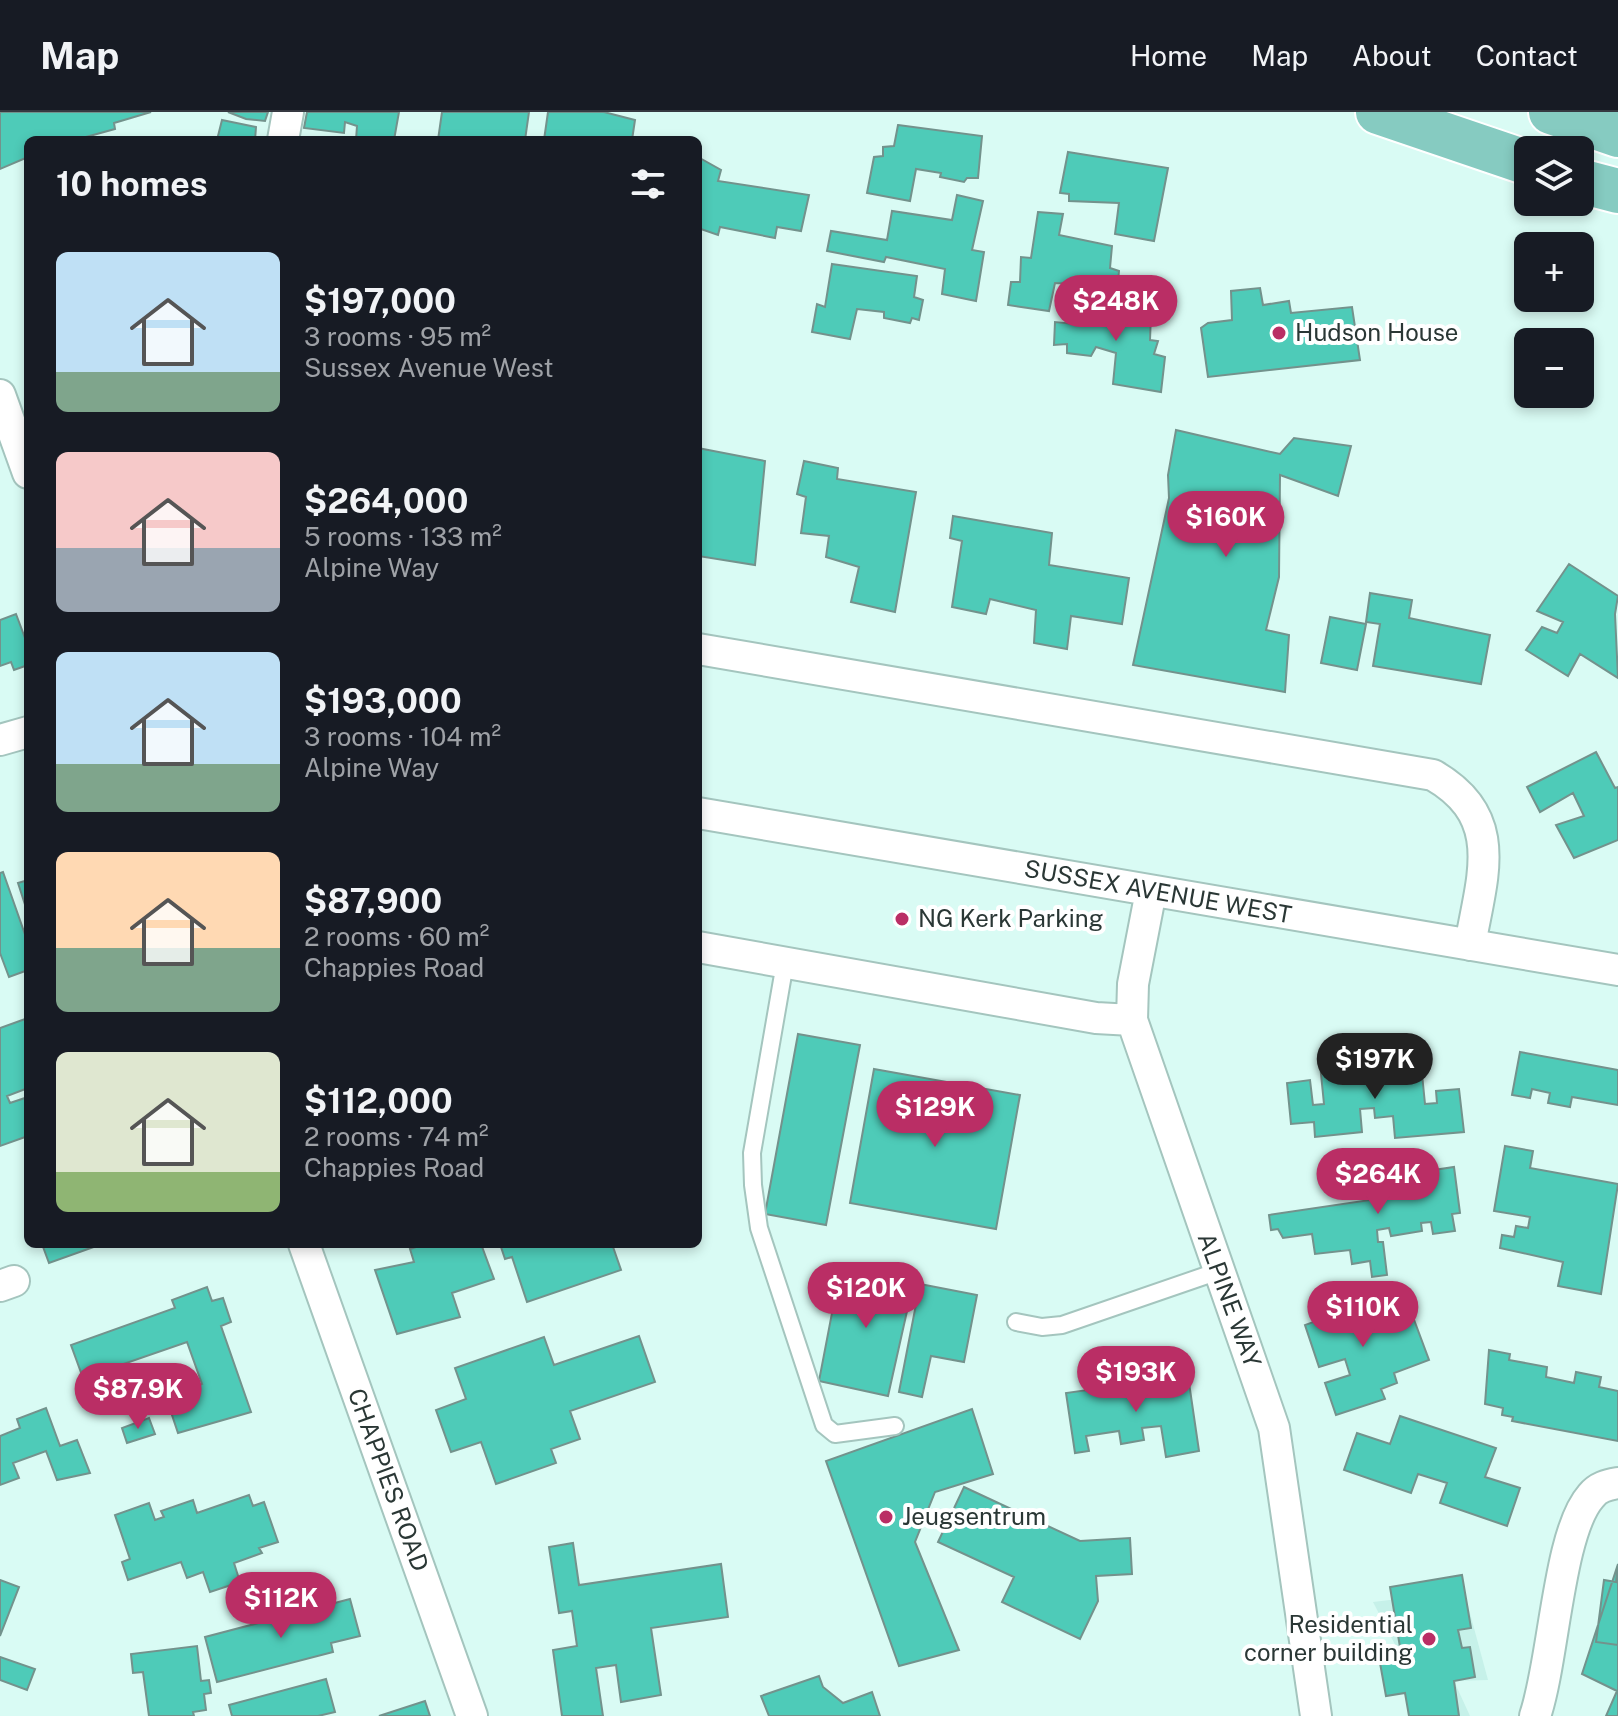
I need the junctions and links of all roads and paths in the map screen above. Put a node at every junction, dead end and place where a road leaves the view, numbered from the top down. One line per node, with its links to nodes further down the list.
1 (288, 112): 5 (street)
2 (1378, 112): 6 (main road)
3 (1551, 112): 4 (main road)
4 (1618, 135)
5 (284, 136)
6 (1514, 158)
7 (1594, 185): 8 (main road)
8 (1618, 191)
9 (0, 395): 10 (street)
10 (24, 462)
11 (702, 650): 16 (street)
12 (24, 733): 13 (street)
13 (0, 740)
14 (702, 814): 15 (street, SUSSEX AVENUE WEST)
15 (1151, 891): 16 (street, SUSSEX AVENUE WEST); 20 (street, ALPINE WAY)
16 (1470, 945): 19 (street, SUSSEX AVENUE WEST)
17 (702, 948): 18 (street)
18 (785, 963): 20 (street); 24 (lane)
19 (1618, 970)
20 (1132, 1020): 22 (street, ALPINE WAY)
21 (305, 1248): 26 (street, CHAPPIES ROAD)
22 (1219, 1271): 23 (lane); 27 (street, ALPINE WAY)
23 (1016, 1322)
24 (895, 1426)
25 (1618, 1483): 28 (street)
26 (472, 1716)
27 (1316, 1716)
28 (1535, 1716)

